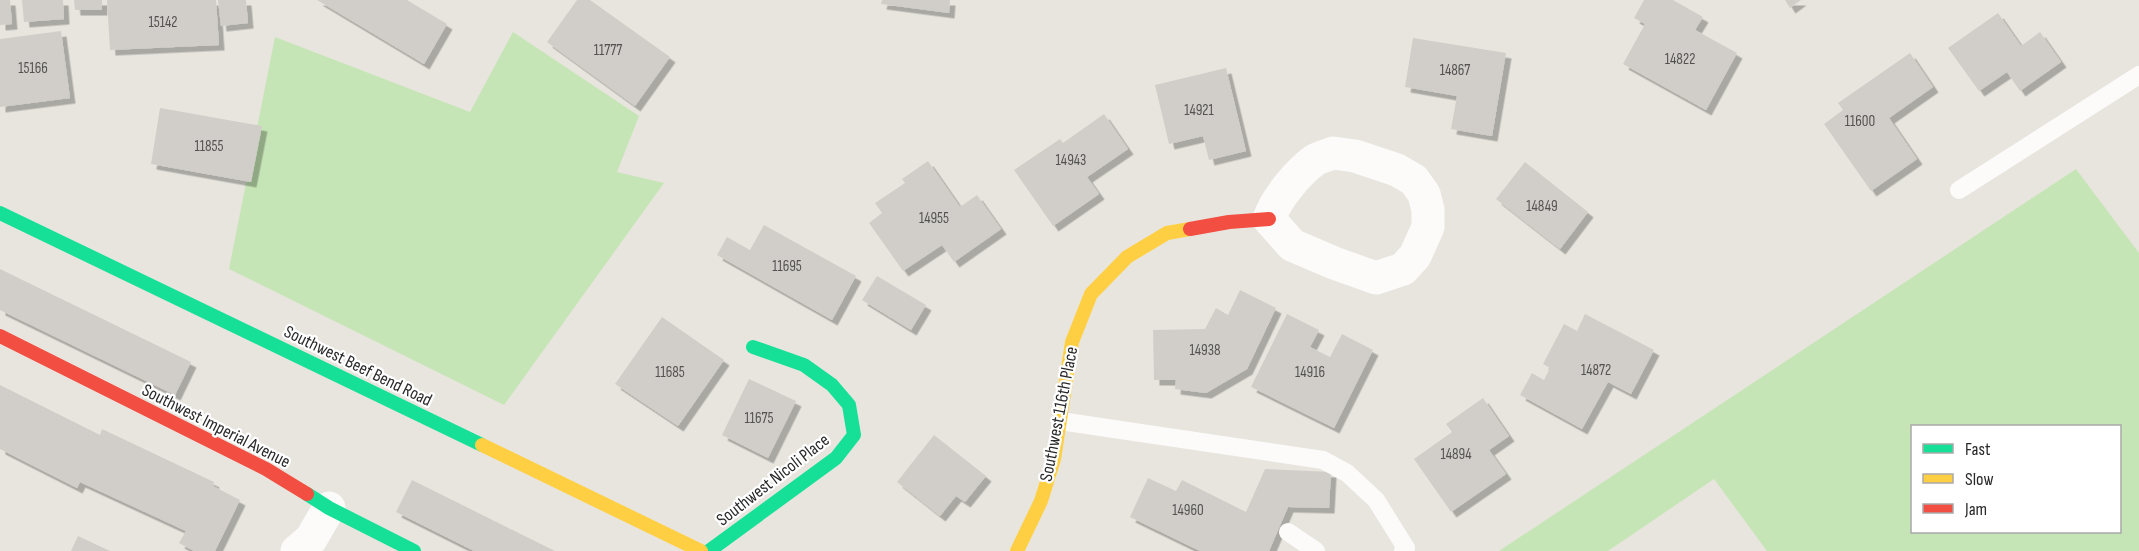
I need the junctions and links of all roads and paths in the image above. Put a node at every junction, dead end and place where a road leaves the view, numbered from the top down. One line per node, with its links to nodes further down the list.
1 (2139, 75): 2 (lane)
2 (1959, 190)
3 (0, 213): 12 (street, Southwest Beef Bend Road)
4 (1269, 219): 4 (street); 7 (street, Southwest 116th Place)
5 (0, 336): 8 (street, Southwest Imperial Avenue)
6 (753, 347): 13 (street, Southwest Nicoli Place)
7 (1060, 421): 14 (street, Southwest 116th Place); 16 (lane)
8 (328, 508): 10 (street); 11 (street, Southwest Imperial Avenue)
9 (1288, 532): 15 (lane)
10 (297, 551)
11 (414, 551)
12 (700, 551)
13 (709, 551)
14 (1017, 551)
15 (1316, 551)
16 (1403, 551)

